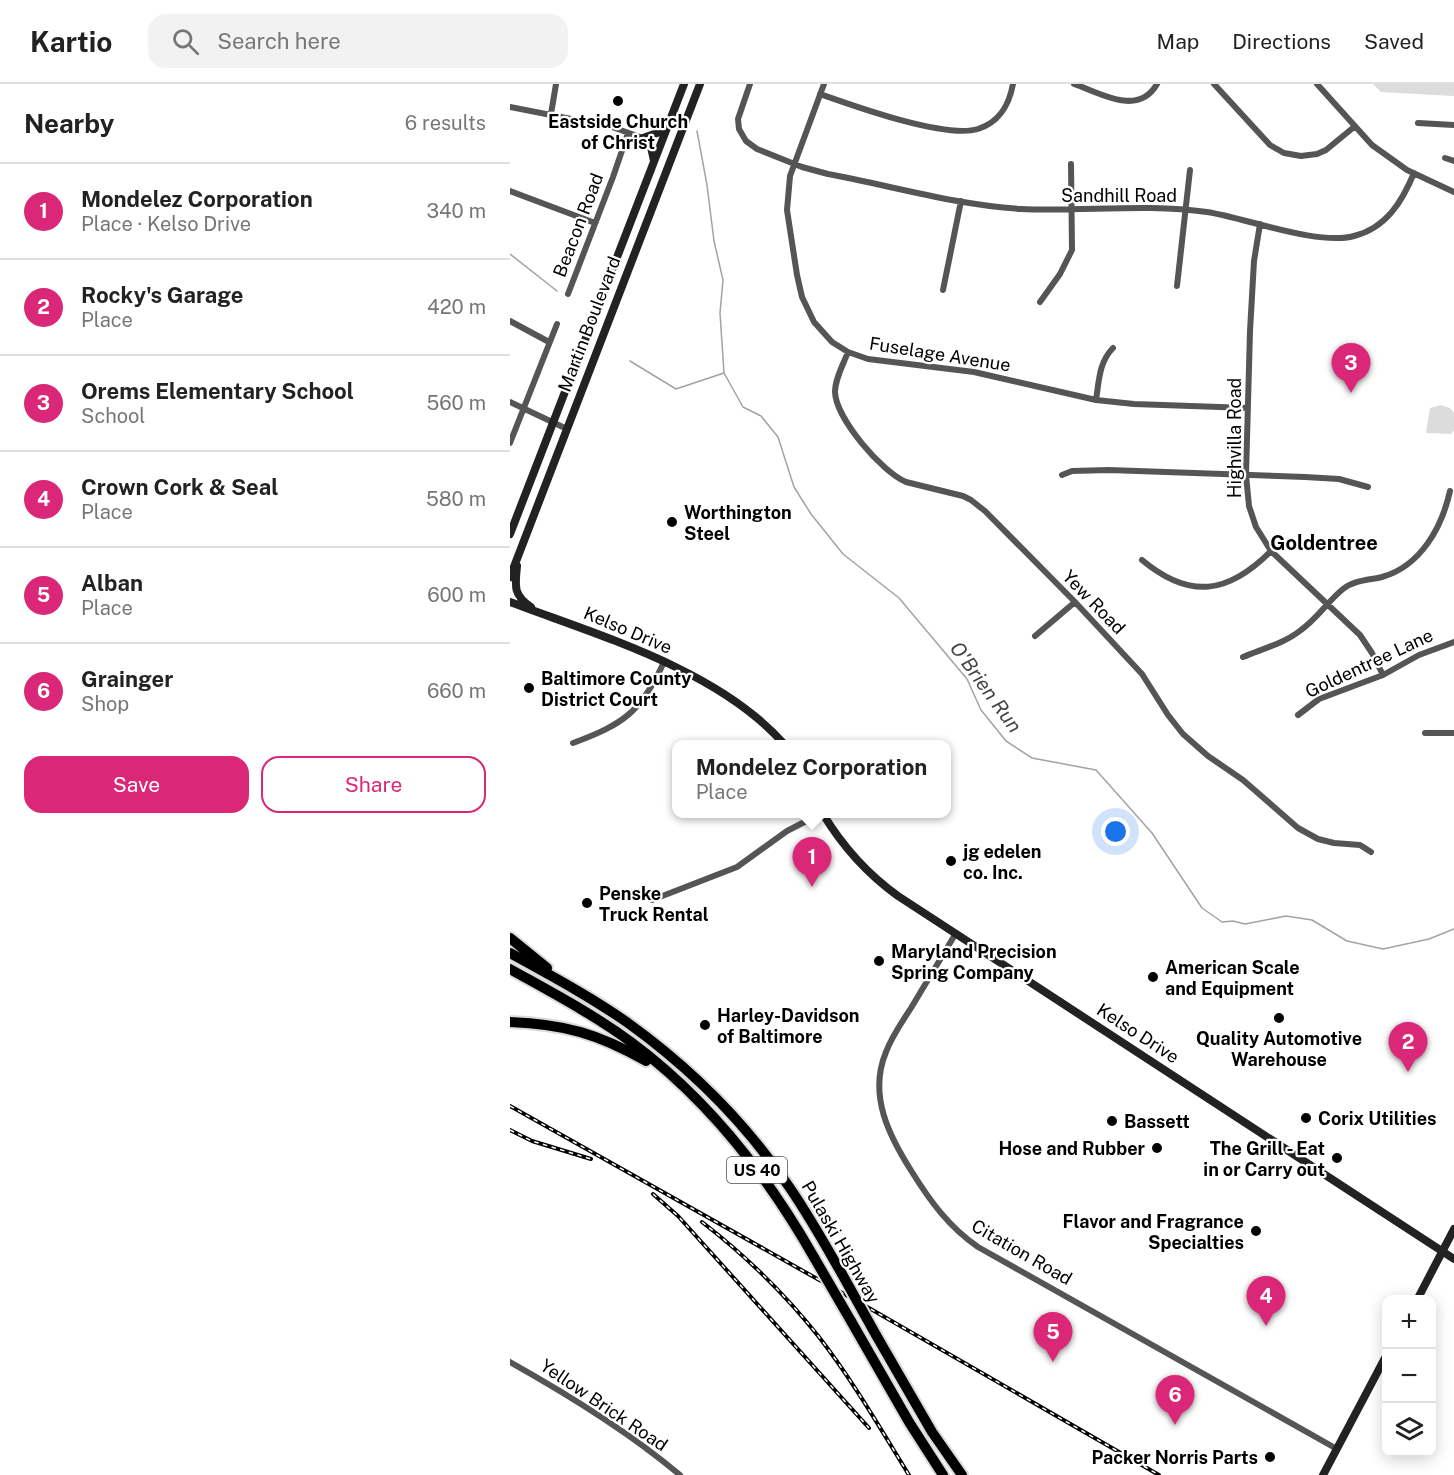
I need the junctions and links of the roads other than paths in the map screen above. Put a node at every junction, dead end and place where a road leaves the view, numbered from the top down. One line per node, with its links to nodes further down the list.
1 (556, 84): 13 (street)
2 (684, 84): 14 (main road, Martin Boulevard)
3 (700, 84): 48 (main road, Martin Boulevard)
4 (750, 84): 23 (street, Sandhill Road)
5 (824, 84): 11 (street, Fuselage Avenue)
6 (1013, 84): 11 (street)
7 (1074, 84): 8 (street)
8 (1157, 84)
9 (1214, 84): 17 (street)
10 (1317, 84): 17 (street)
11 (820, 94): 23 (street, Fuselage Avenue)
12 (510, 107): 13 (street)
13 (551, 114): 18 (street)
14 (670, 122): 19 (main road); 21 (main road, Martin Boulevard)
15 (1418, 123): 16 (street)
16 (1454, 126)
17 (1354, 127): 26 (street)
18 (628, 133): 19 (street); 32 (street, Beacon Road)
19 (643, 138): 21 (main road)
20 (1445, 158): 22 (street)
21 (655, 161): 47 (main road, Martin Boulevard)
22 (1454, 161)
23 (794, 163): 29 (street, Sandhill Road); 42 (street, Fuselage Avenue)
24 (1071, 164): 30 (street)
25 (1190, 170): 31 (street)
26 (1414, 173): 28 (street); 33 (street, Sandhill Road)
27 (510, 191): 32 (street)
28 (1454, 192)
29 (961, 201): 30 (street, Sandhill Road); 35 (street)
30 (1072, 209): 31 (street, Sandhill Road); 37 (street)
31 (1186, 210): 33 (street, Sandhill Road); 34 (street)
32 (595, 224): 36 (street, Beacon Road)
33 (1260, 224): 45 (street, Highvilla Road)
34 (1177, 286)
35 (943, 290)
36 (568, 294)
37 (1040, 302)
38 (510, 321): 40 (street)
39 (557, 324): 40 (street)
40 (549, 342): 46 (street)
41 (1113, 348): 43 (street)
42 (848, 352): 43 (street, Fuselage Avenue); 60 (street, Yew Road)
43 (1096, 400): 45 (street, Fuselage Avenue)
44 (510, 402): 46 (street)
45 (1248, 408): 51 (street, Highvilla Road)
46 (525, 409): 47 (street); 49 (street)
47 (552, 422): 48 (street); 54 (main road, Martin Boulevard)
48 (567, 429): 56 (main road, Martin Boulevard)
49 (510, 443)
50 (1062, 475): 51 (street)
51 (1246, 475): 52 (street); 55 (street, Highvilla Road)
52 (1368, 487)
53 (1450, 491): 61 (street)
54 (510, 534)
55 (1271, 551): 57 (street); 61 (street, Highvilla Road)
56 (518, 556): 58 (main road, Martin Boulevard); 62 (main road)
57 (1142, 560)
58 (510, 576)
59 (510, 602): 62 (main road, Kelso Drive)
60 (1075, 602): 63 (street); 75 (street, Yew Road)
61 (1328, 604): 65 (street); 67 (street, Highvilla Road)
62 (542, 613): 66 (main road, Kelso Drive)
63 (1035, 636)
64 (1454, 642): 67 (street, Goldentree Lane)
65 (1243, 657)
66 (664, 662): 71 (main road, Kelso Drive); 72 (street)
67 (1383, 675): 68 (street, Goldentree Lane)
68 (1298, 715)
69 (1425, 733): 70 (street)
70 (1454, 733)
71 (780, 740)
72 (573, 743)
73 (812, 818): 76 (street)
74 (824, 818): 77 (main road, Kelso Drive)
75 (1371, 852)
76 (652, 900)
77 (956, 933): 86 (main road, Kelso Drive); 91 (street, Citation Road)
78 (510, 938): 81 (highway)
79 (510, 953): 81 (highway, Pulaski Highway / US 40)
80 (510, 969): 84 (highway, Pulaski Highway / US 40)
81 (579, 992): 83 (highway, Pulaski Highway / US 40)
82 (510, 1022): 84 (highway)
83 (685, 1068): 84 (highway); 94 (highway, Pulaski Highway / US 40, bridge)
84 (673, 1077): 93 (highway, Pulaski Highway / US 40, bridge)
85 (1454, 1229): 86 (main road)
86 (1442, 1251): 87 (main road, Kelso Drive); 88 (main road)
87 (1454, 1259)
88 (1419, 1295)
89 (510, 1362): 92 (street, Yellow Brick Road)
90 (1382, 1364): 91 (main road)
91 (1337, 1449): 95 (main road)
92 (680, 1475)
93 (943, 1475)
94 (962, 1475)
95 (1323, 1475)

